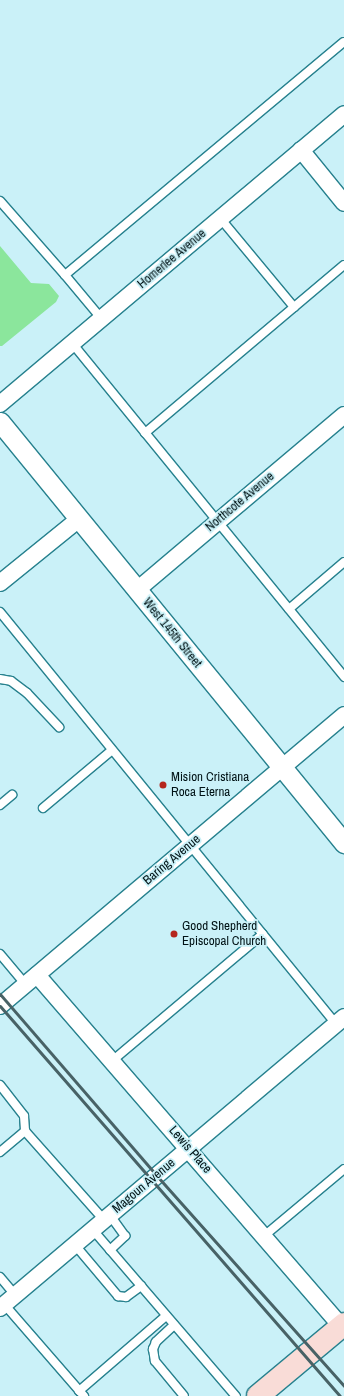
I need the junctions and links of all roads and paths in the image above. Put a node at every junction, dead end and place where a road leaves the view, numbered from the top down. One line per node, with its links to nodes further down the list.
1 (344, 42): 8 (lane)
2 (344, 114): 3 (street, Homerlee Avenue)
3 (301, 150): 5 (street); 6 (street, Homerlee Avenue)
4 (0, 201): 8 (lane)
5 (344, 203)
6 (220, 218): 9 (lane); 10 (street, Homerlee Avenue)
7 (344, 264): 9 (lane)
8 (65, 275): 10 (lane)
9 (294, 307): 15 (lane)
10 (101, 318): 11 (street, Homerlee Avenue)
11 (72, 343): 12 (street, Homerlee Avenue); 15 (lane)
12 (0, 404)
13 (344, 415): 17 (street, Northcote Avenue)
14 (0, 422): 16 (street, West 145th Street)
15 (145, 433): 17 (lane)
16 (79, 519): 19 (street); 20 (street, West 145th Street)
17 (218, 522): 20 (street, Northcote Avenue); 21 (lane)
18 (344, 562): 21 (lane)
19 (0, 583)
20 (137, 590): 28 (street, West 145th Street)
21 (289, 609): 23 (lane)
22 (0, 612): 27 (lane)
23 (344, 677)
24 (0, 679): 26 (lane)
25 (344, 715): 28 (street, Baring Avenue)
26 (59, 727)
27 (112, 750): 31 (lane); 33 (lane)
28 (282, 767): 32 (street, West 145th Street); 33 (street, Baring Avenue)
29 (12, 795): 30 (lane)
30 (0, 805)
31 (43, 808)
32 (344, 843)
33 (190, 845): 34 (lane); 36 (street, Baring Avenue)
34 (263, 934): 38 (lane); 39 (lane)
35 (0, 954): 36 (lane)
36 (31, 979): 37 (street, Baring Avenue); 39 (street, Lewis Place)
37 (0, 1006)
38 (340, 1021): 42 (street, Magoun Avenue)
39 (112, 1061): 42 (street, Lewis Place)
40 (0, 1085): 41 (lane)
41 (25, 1130): 43 (lane); 45 (lane)
42 (189, 1148): 45 (street, Magoun Avenue); 46 (street, Lewis Place)
43 (0, 1152)
44 (344, 1169): 46 (lane)
45 (102, 1222): 47 (street, Magoun Avenue); 48 (lane); 48 (lane)
46 (264, 1236): 54 (street, Lewis Place)
47 (74, 1245): 50 (lane); 51 (street, Magoun Avenue)
48 (110, 1250): 50 (lane)
49 (0, 1277): 51 (lane)
50 (140, 1286): 52 (lane)
51 (7, 1302): 55 (lane)
52 (166, 1316): 53 (lane); 55 (lane)
53 (174, 1325): 56 (lane); 57 (lane)
54 (343, 1325): 58 (main road)
55 (82, 1393)
56 (184, 1396)
57 (236, 1396)
58 (259, 1396)

